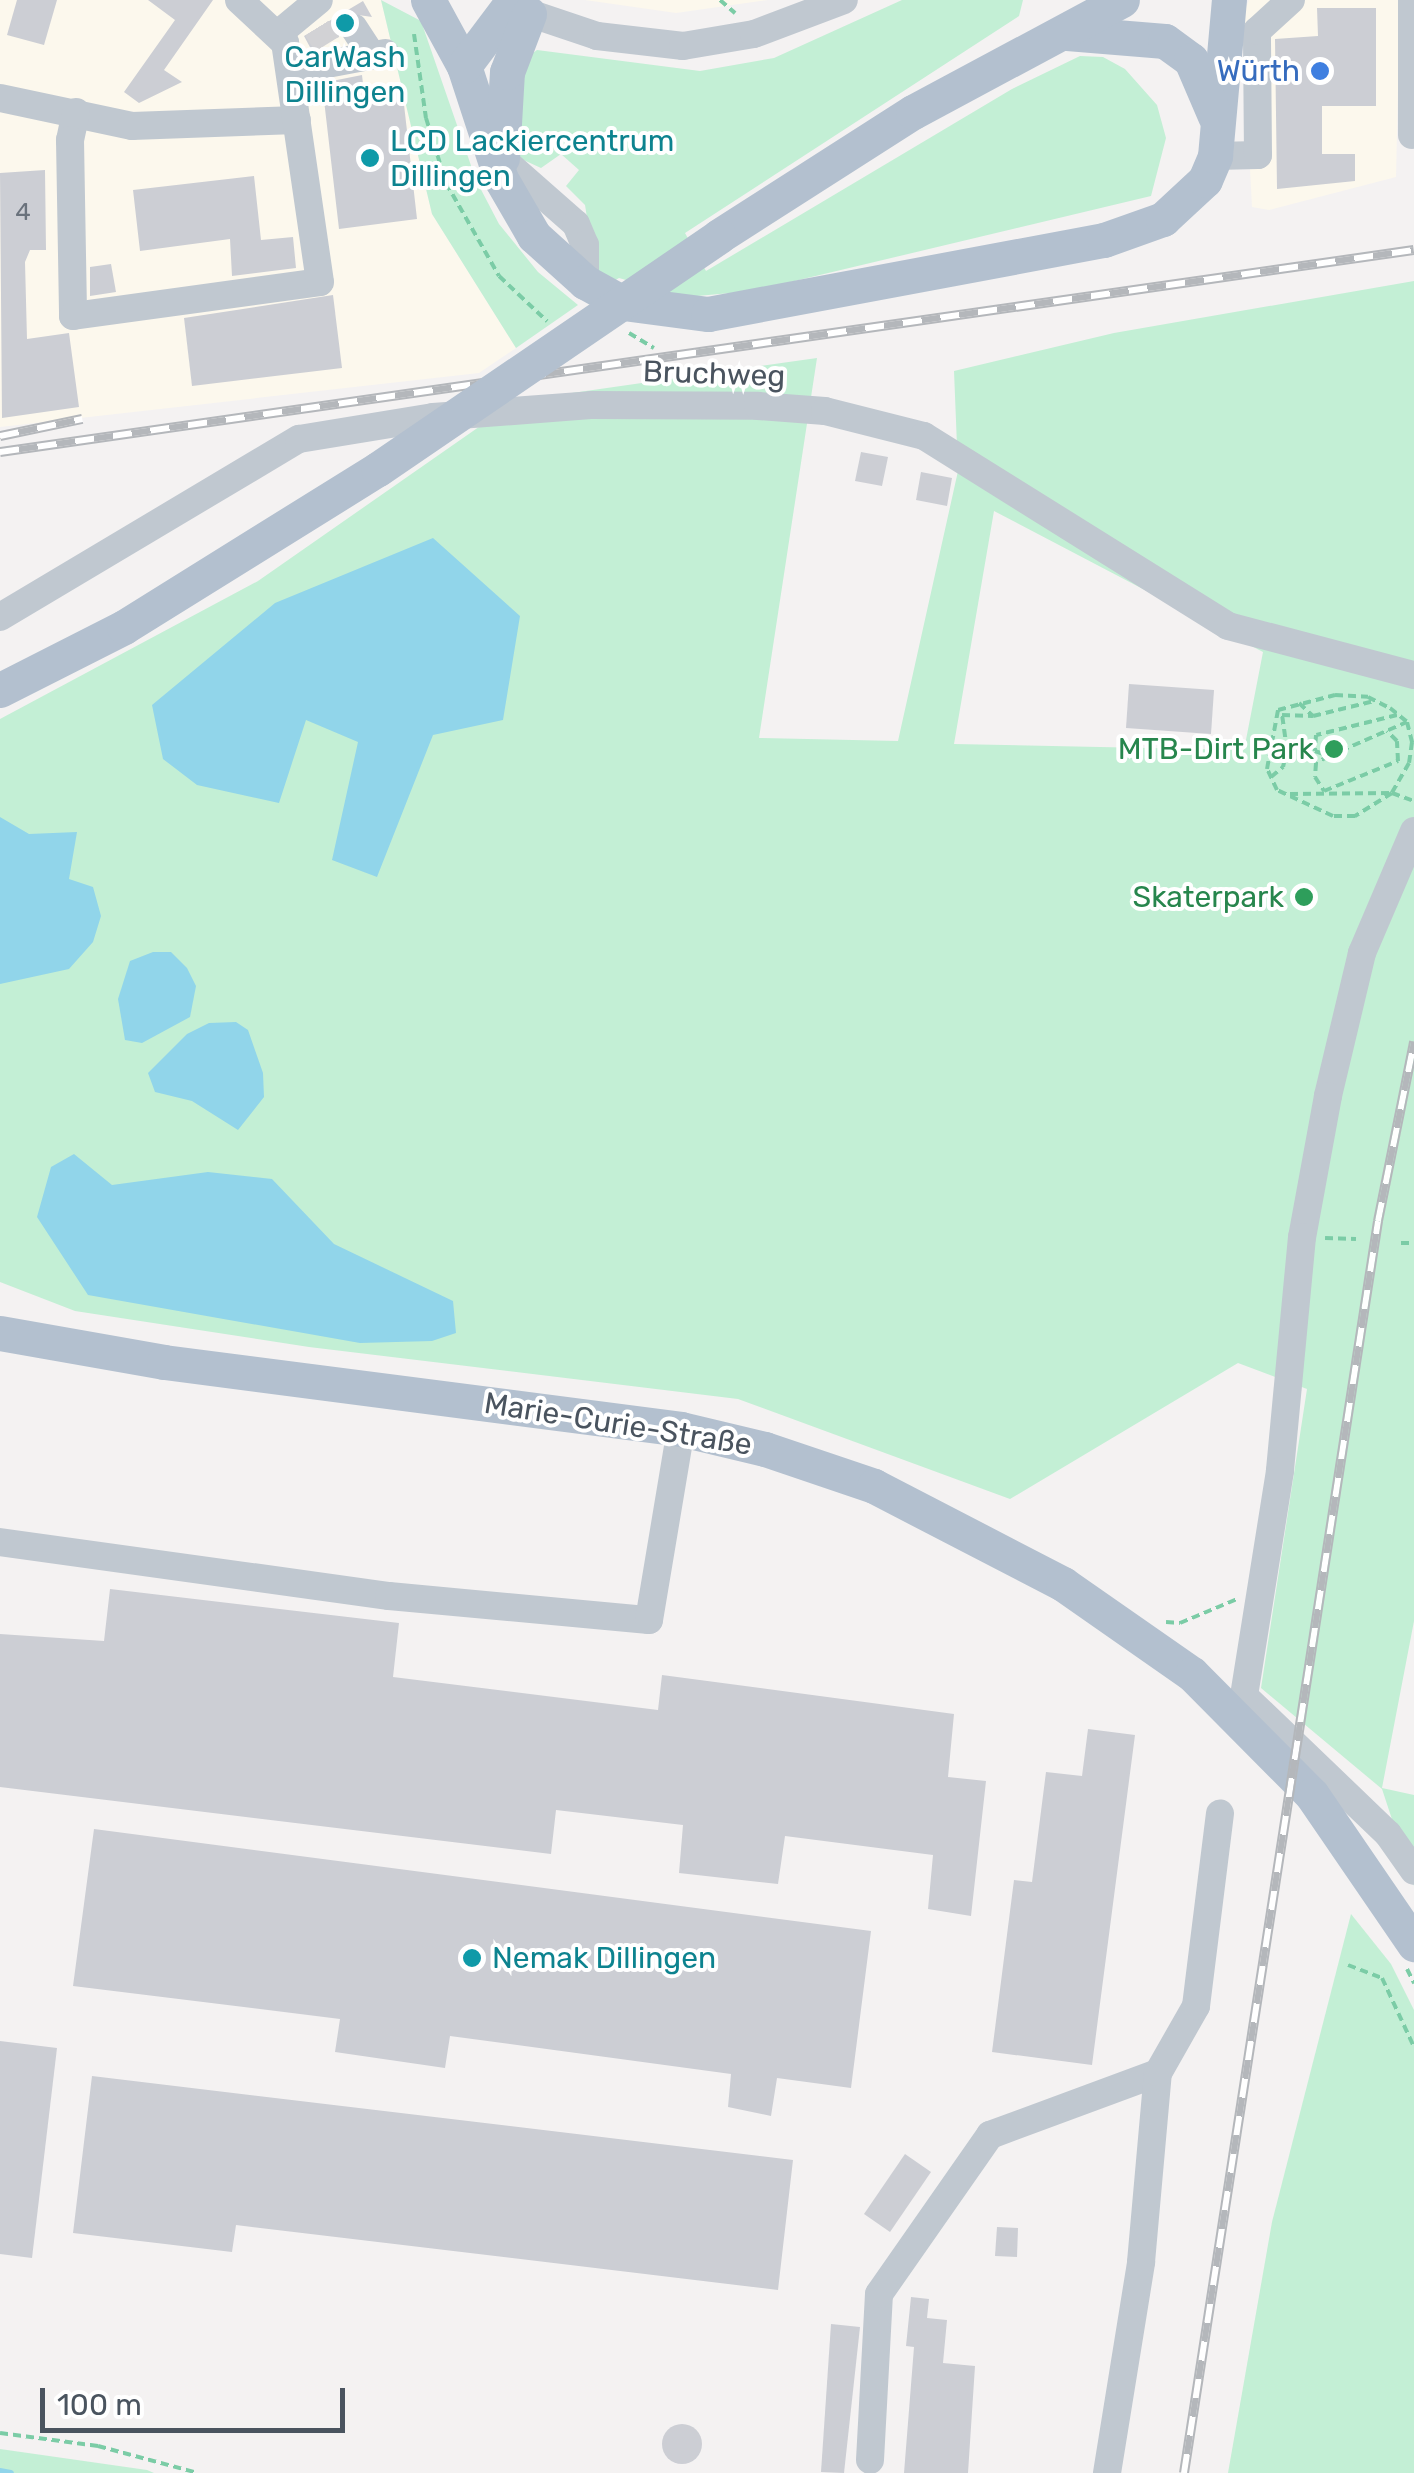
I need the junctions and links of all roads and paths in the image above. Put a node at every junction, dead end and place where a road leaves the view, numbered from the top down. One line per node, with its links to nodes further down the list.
1 (239, 0): 11 (street)
2 (428, 0): 15 (main road)
3 (844, 0): 9 (street)
4 (1054, 0): 14 (main road)
5 (1122, 0): 12 (main road)
6 (1229, 0): 21 (main road)
7 (1291, 0): 21 (street)
8 (1412, 0): 20 (street)
9 (511, 7): 15 (main road); 22 (main road)
10 (330, 24): 11 (street); 13 (street); 16 (street)
11 (278, 34): 16 (street)
12 (1046, 38): 14 (main road); 21 (main road)
13 (378, 55)
14 (1010, 56): 25 (main road, bridge)
15 (464, 66): 22 (main road)
16 (290, 70): 19 (street)
17 (5, 100): 18 (street)
18 (76, 112): 19 (street); 19 (street)
19 (297, 120)
20 (1412, 135)
21 (1218, 145): 22 (main road)
22 (502, 169)
23 (0, 617): 24 (street, Bruchweg)
24 (1414, 676)
25 (0, 690)
26 (1376, 701): 27 (path); 28 (path); 29 (path)
27 (1299, 703): 29 (path); 35 (path)
28 (1399, 715): 30 (path); 33 (path)
29 (1314, 716): 35 (path)
30 (1407, 722): 31 (path); 32 (path)
31 (1386, 730): 33 (path); 34 (path)
32 (1411, 753): 34 (path); 37 (path)
33 (1329, 756): 36 (path)
34 (1398, 761): 36 (path)
35 (1270, 778): 38 (path)
36 (1324, 791): 37 (path); 38 (path)
37 (1392, 792): 38 (path); 39 (path)
38 (1286, 794)
39 (1414, 802)
40 (1414, 831): 41 (street)
41 (1302, 1237): 42 (path); 48 (street)
42 (1356, 1238)
43 (1401, 1243): 44 (path)
44 (1414, 1243)
45 (0, 1333): 46 (main road, Marie-Curie-Straße)
46 (681, 1429): 47 (street); 52 (main road, Marie-Curie-Straße)
47 (0, 1542)
48 (1260, 1589): 49 (path); 51 (street)
49 (1156, 1621)
50 (1220, 1813): 55 (street)
51 (1414, 1871)
52 (1414, 1944)
53 (1348, 1965): 54 (path)
54 (1414, 2047)
55 (1158, 2073): 57 (street); 59 (street)
56 (0, 2433): 58 (path)
57 (870, 2460)
58 (198, 2473)
59 (1107, 2473)

